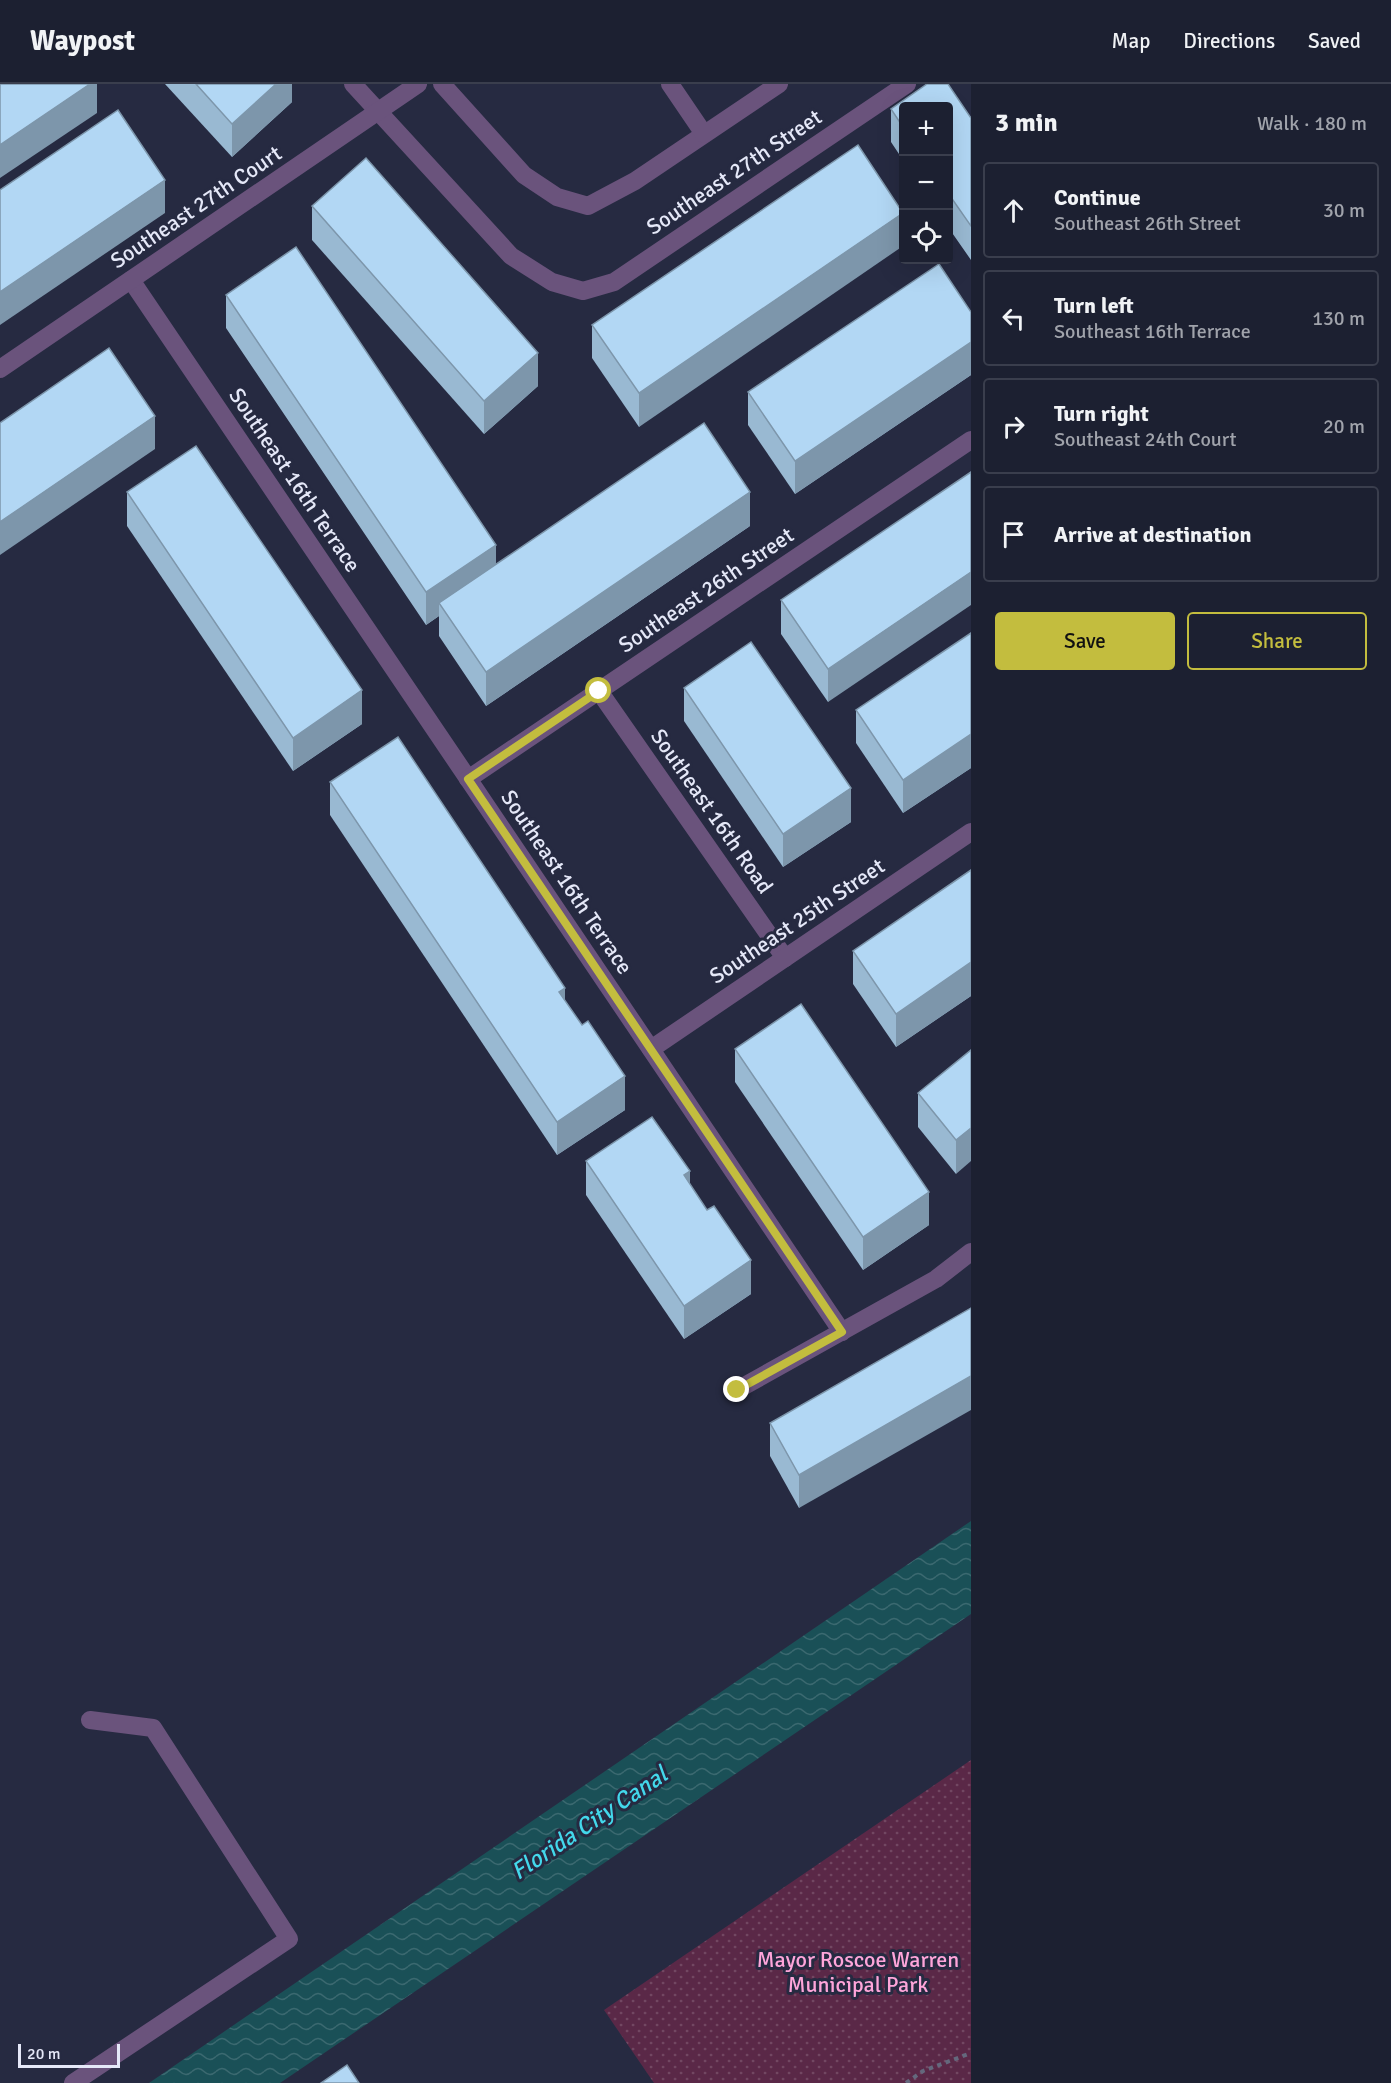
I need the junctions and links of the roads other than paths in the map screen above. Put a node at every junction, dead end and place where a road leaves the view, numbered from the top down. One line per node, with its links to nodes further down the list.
1 (353, 84): 7 (street)
2 (418, 84): 7 (street, Southeast 27th Court)
3 (442, 84): 8 (street)
4 (670, 84): 8 (street)
5 (779, 84): 8 (street)
6 (907, 84): 7 (street, Southeast 27th Street)
7 (379, 112): 9 (street, Southeast 27th Court)
8 (704, 134)
9 (131, 280): 10 (street, Southeast 27th Court); 13 (street, Southeast 16th Terrace)
10 (0, 369)
11 (971, 440): 12 (street, Southeast 26th Street)
12 (599, 691): 13 (street, Southeast 26th Street); 15 (street, Southeast 16th Road)
13 (468, 779): 16 (street, Southeast 16th Terrace)
14 (971, 832): 15 (street, Southeast 25th Street)
15 (785, 958): 16 (street, Southeast 25th Street)
16 (651, 1049): 18 (street, Southeast 16th Terrace)
17 (971, 1252): 18 (street)
18 (842, 1332): 19 (street)
19 (737, 1390)
20 (90, 1720): 21 (street)
21 (73, 2083)

